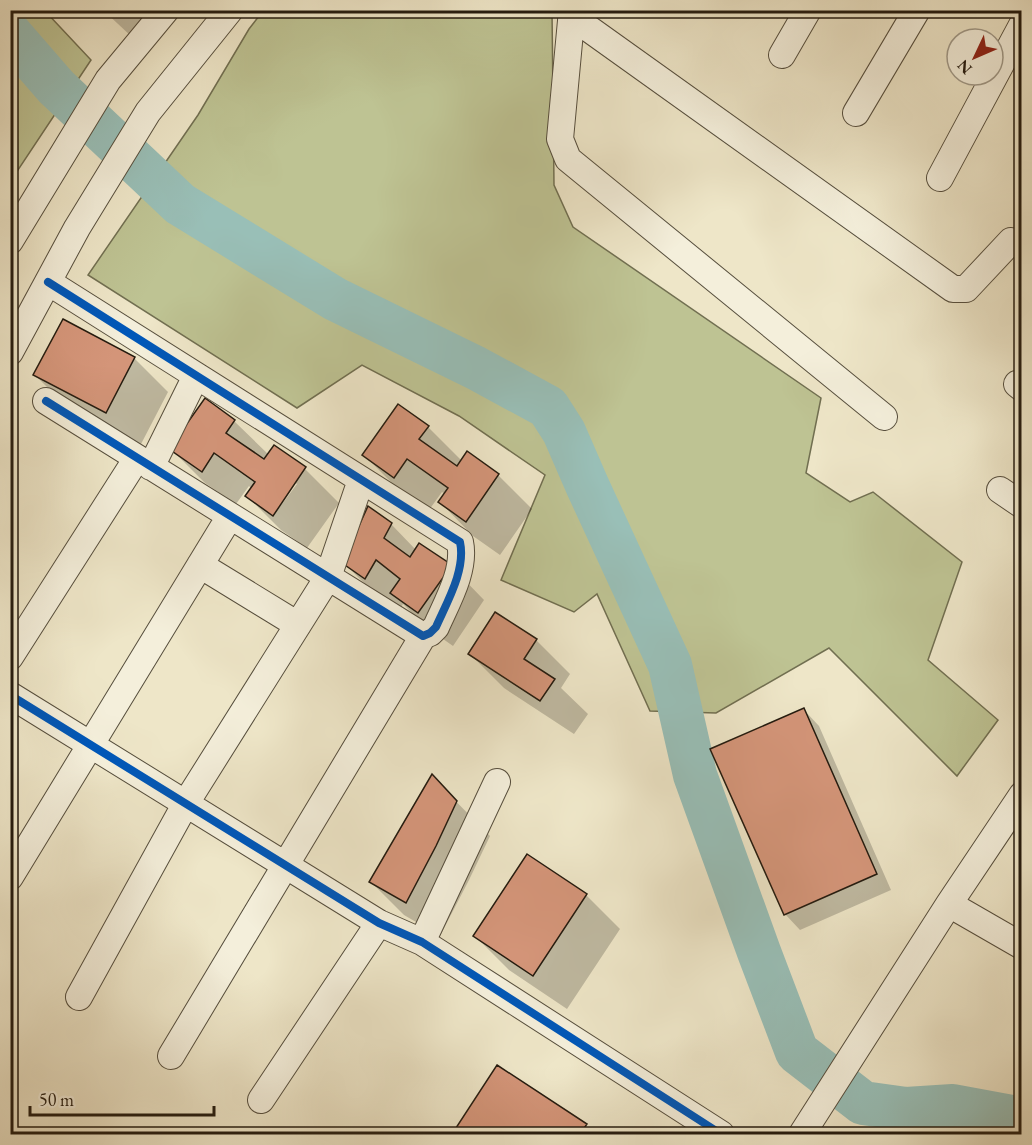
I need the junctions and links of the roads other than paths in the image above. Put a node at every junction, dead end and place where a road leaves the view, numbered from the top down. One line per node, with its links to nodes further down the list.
1 (166, 10): 10 (street)
2 (230, 10): 12 (street)
3 (808, 10): 7 (street)
4 (917, 10): 8 (street)
5 (571, 14): 11 (street); 16 (street)
6 (1022, 26): 9 (street)
7 (782, 55)
8 (856, 114)
9 (940, 178)
10 (14, 234)
11 (1011, 241)
12 (48, 282): 13 (street); 14 (street)
13 (10, 352)
14 (196, 376): 17 (street); 18 (street)
15 (46, 401): 17 (street)
16 (885, 417)
17 (144, 463): 21 (street); 26 (street)
18 (361, 480): 23 (street); 25 (street)
19 (1000, 490): 20 (street)
20 (1022, 505)
21 (230, 516): 22 (street); 23 (street)
22 (200, 565): 24 (street); 28 (street)
23 (328, 577): 24 (street); 25 (street)
24 (298, 625): 31 (street)
25 (423, 636): 33 (street)
26 (10, 657)
27 (10, 694): 28 (street)
28 (91, 744): 31 (street); 34 (street)
29 (497, 782): 37 (street)
30 (1022, 795): 32 (street)
31 (186, 803): 33 (street); 39 (street)
32 (1013, 826): 35 (street)
33 (286, 866): 36 (street); 40 (street)
34 (10, 877)
35 (949, 904): 38 (street); 43 (street)
36 (379, 923): 37 (street); 41 (street)
37 (422, 942): 42 (street)
38 (1022, 946)
39 (78, 998)
40 (171, 1056)
41 (261, 1101)
42 (721, 1134)
43 (802, 1134)

